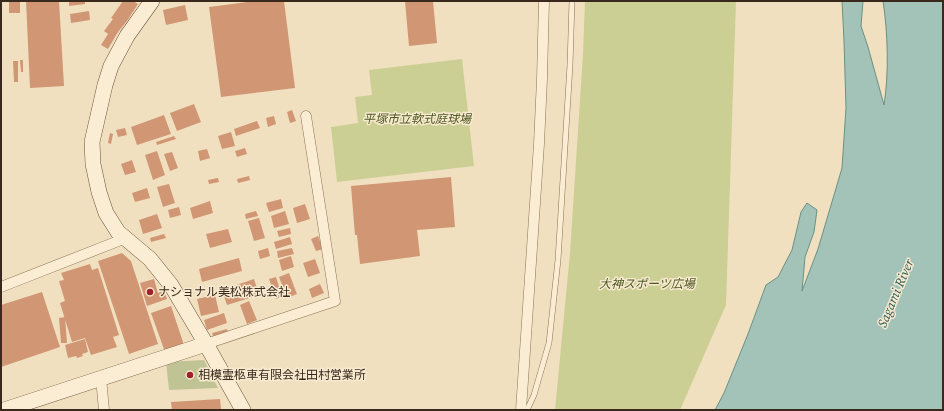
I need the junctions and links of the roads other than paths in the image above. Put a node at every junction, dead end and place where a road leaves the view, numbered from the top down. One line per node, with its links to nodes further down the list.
1 (152, 1): 5 (street)
2 (544, 1): 12 (street)
3 (572, 1): 13 (lane)
4 (306, 116): 7 (street)
5 (126, 238): 6 (street); 7 (street)
6 (1, 287)
7 (206, 344): 8 (street); 11 (street)
8 (101, 378): 9 (street); 10 (street)
9 (4, 410)
10 (104, 410)
11 (243, 410)
12 (521, 410)
13 (527, 410)

